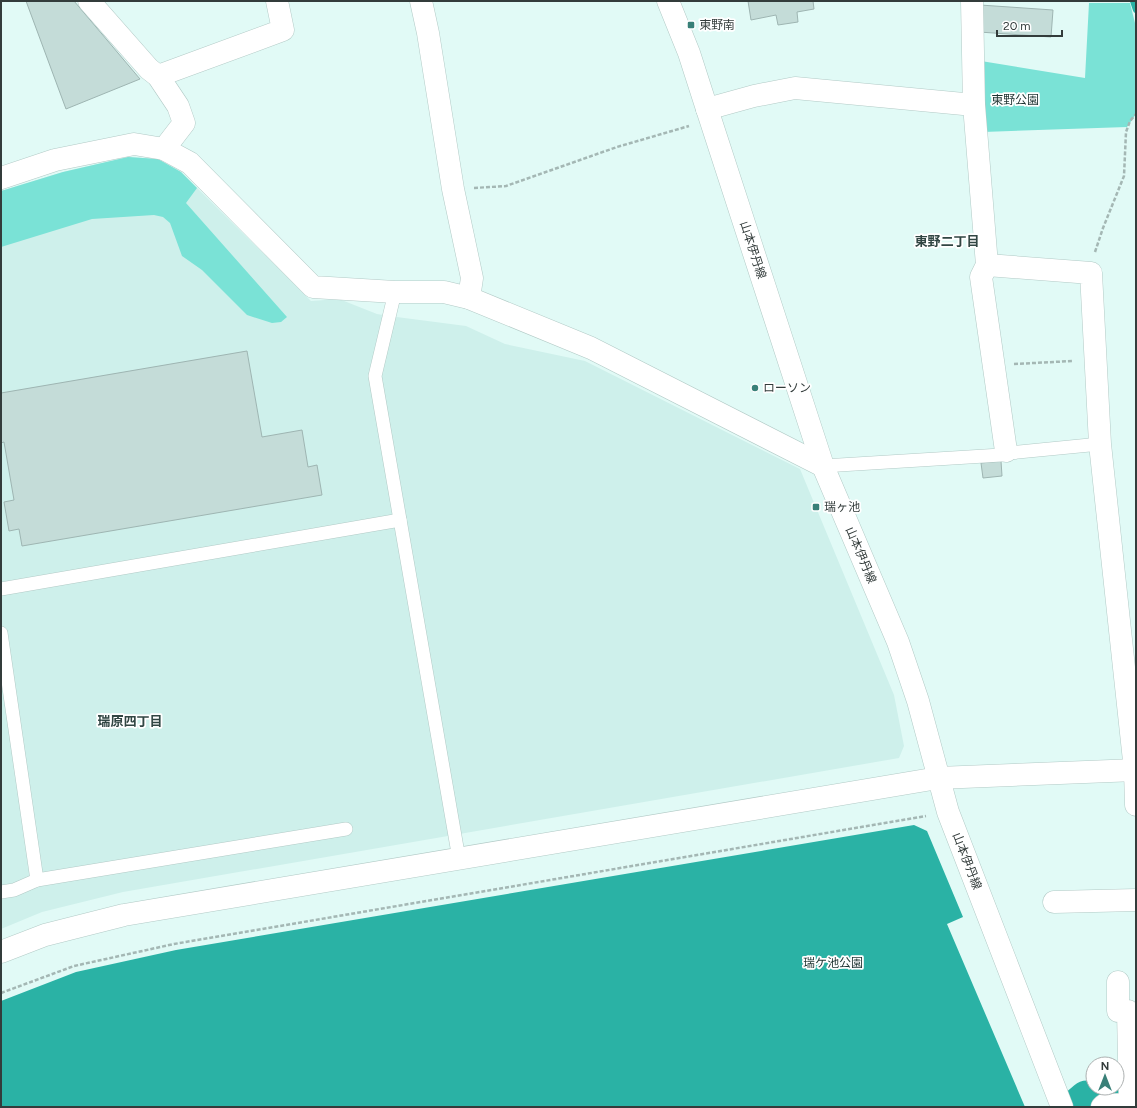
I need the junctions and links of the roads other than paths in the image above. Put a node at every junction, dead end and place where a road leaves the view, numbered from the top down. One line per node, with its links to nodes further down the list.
1 (89, 1): 6 (street)
2 (277, 1): 6 (street)
3 (421, 1): 13 (street)
4 (668, 1): 8 (street, 山本伊丹線)
5 (972, 1): 7 (street)
6 (158, 76): 9 (street)
7 (974, 106): 8 (street); 11 (street)
8 (709, 115): 16 (street, 山本伊丹線)
9 (164, 149): 10 (street); 12 (street)
10 (1, 178)
11 (987, 265): 14 (street); 15 (street)
12 (395, 292): 13 (street); 17 (lane)
13 (469, 298): 16 (street)
14 (1100, 444): 15 (lane); 20 (street)
15 (1006, 451): 16 (lane)
16 (823, 466): 21 (street, 山本伊丹線)
17 (400, 520): 18 (lane); 24 (lane)
18 (1, 589)
19 (1, 633): 25 (lane)
20 (1136, 770): 21 (street); 22 (street)
21 (938, 778): 24 (street); 32 (street, 山本伊丹線)
22 (1136, 805)
23 (346, 829): 25 (lane)
24 (459, 859): 29 (street)
25 (37, 880): 26 (lane)
26 (1, 892)
27 (1136, 900): 28 (street)
28 (1054, 902)
29 (1, 952)
30 (1118, 982): 31 (street)
31 (1132, 1101): 33 (street)
32 (1062, 1107)
33 (1102, 1107)

